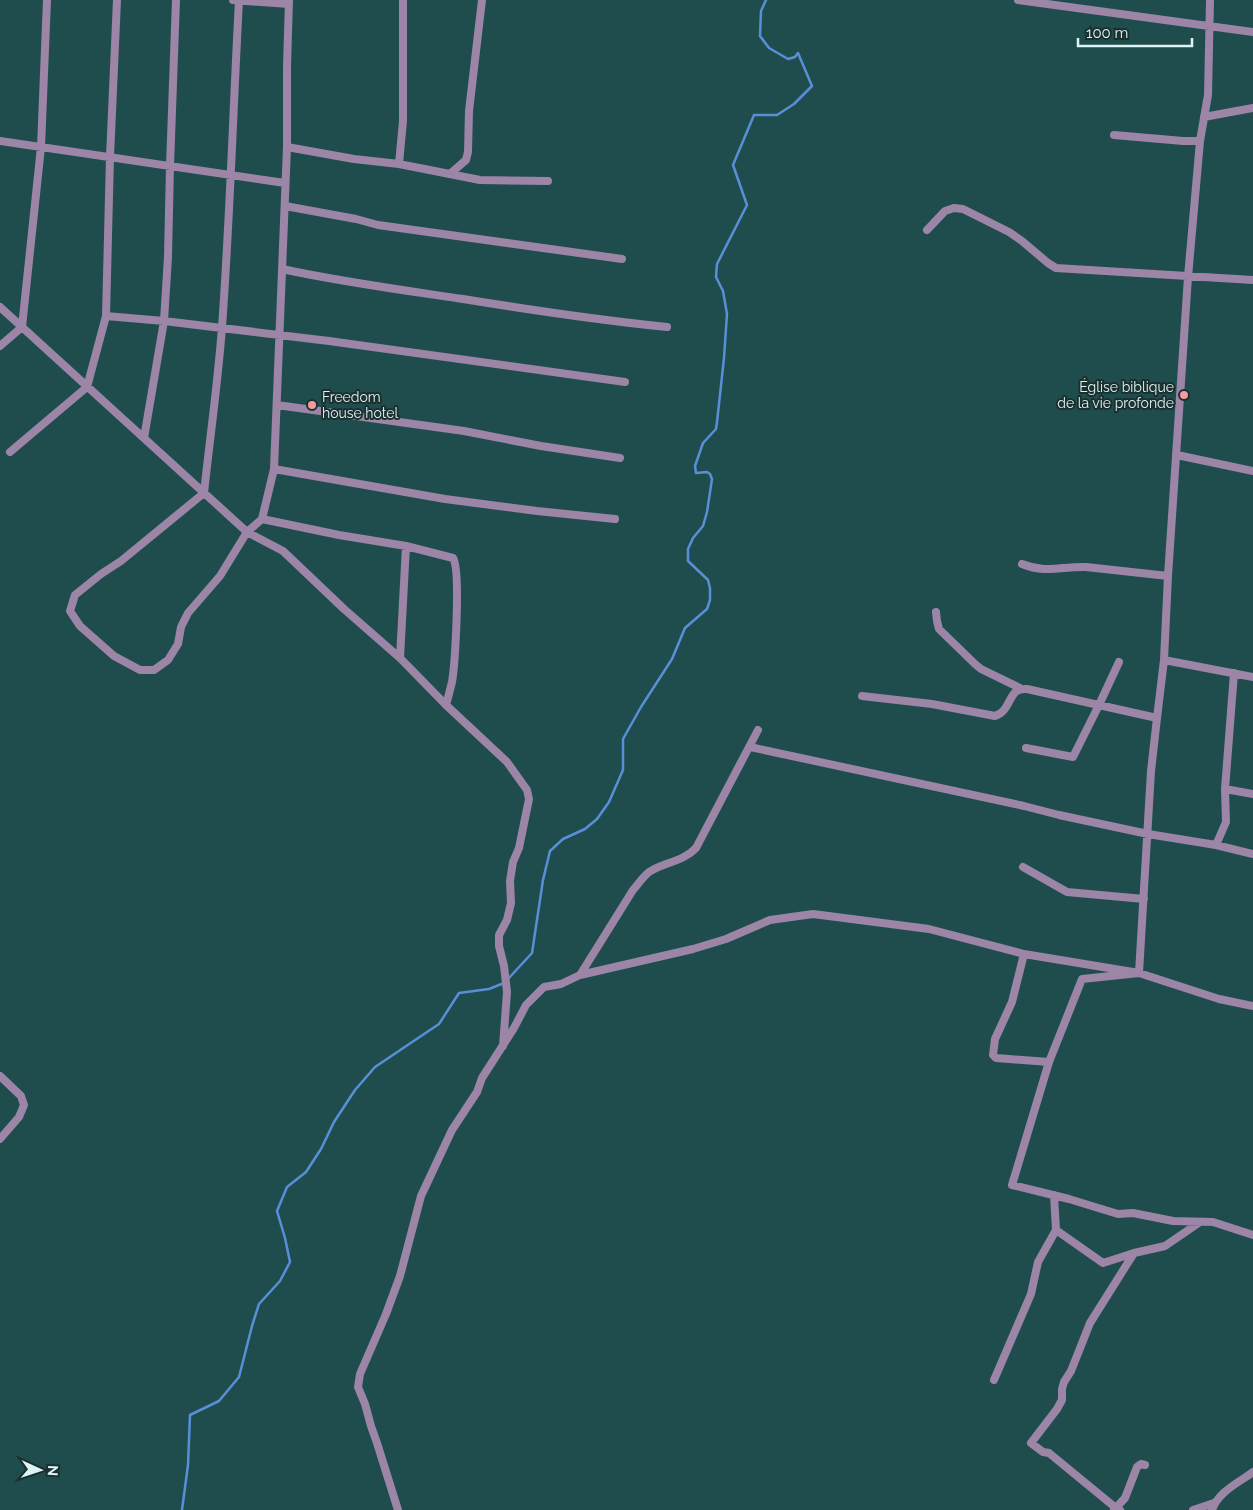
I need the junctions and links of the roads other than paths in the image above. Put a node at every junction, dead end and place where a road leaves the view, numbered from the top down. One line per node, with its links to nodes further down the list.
1 (47, 0): 17 (street)
2 (117, 0): 19 (street)
3 (176, 0): 21 (street)
4 (403, 0): 20 (street)
5 (482, 0): 22 (street)
6 (1018, 0): 10 (street)
7 (1210, 0): 10 (street)
8 (236, 1): 9 (street); 23 (street)
9 (289, 2): 18 (street)
10 (1209, 26): 11 (street); 13 (street)
11 (1253, 32)
12 (1253, 108): 13 (street)
13 (1204, 117): 16 (street)
14 (1114, 135): 16 (street)
15 (0, 141): 17 (street)
16 (1200, 141): 30 (street)
17 (42, 147): 19 (street); 35 (street)
18 (287, 147): 20 (street); 25 (street)
19 (110, 157): 21 (street); 33 (street)
20 (399, 164): 22 (street)
21 (170, 166): 23 (street); 34 (street)
22 (451, 173): 24 (street)
23 (232, 176): 25 (street); 37 (street)
24 (548, 181)
25 (285, 184): 26 (street)
26 (285, 206): 28 (street); 29 (street)
27 (928, 230): 30 (street)
28 (622, 259)
29 (282, 269): 36 (street); 38 (street)
30 (1188, 277): 31 (street); 45 (street)
31 (1253, 280)
32 (0, 307): 35 (street)
33 (106, 316): 34 (street); 41 (street)
34 (164, 321): 37 (street); 43 (street)
35 (22, 327): 39 (street); 41 (street)
36 (667, 327)
37 (222, 329): 38 (street); 49 (street)
38 (280, 336): 40 (street); 42 (street)
39 (0, 346)
40 (625, 382)
41 (87, 387): 43 (street); 44 (street)
42 (277, 405): 46 (street); 47 (street)
43 (144, 438): 49 (street)
44 (10, 452)
45 (1177, 455): 48 (street); 55 (street)
46 (620, 458)
47 (274, 469): 50 (street); 51 (street)
48 (1253, 471)
49 (204, 493): 52 (street); 52 (street)
50 (262, 519): 52 (street); 53 (street)
51 (615, 519)
52 (247, 532): 57 (street)
53 (406, 546): 57 (street); 64 (street)
54 (1022, 564): 55 (street)
55 (1168, 576): 58 (street)
56 (936, 612): 62 (street)
57 (400, 658): 64 (street)
58 (1164, 660): 60 (street); 66 (street)
59 (1119, 662): 65 (street)
60 (1234, 673): 61 (street); 70 (street)
61 (1253, 677)
62 (1020, 688): 63 (street); 65 (street)
63 (862, 696)
64 (446, 705): 81 (street)
65 (1099, 705): 66 (street); 69 (street)
66 (1157, 718): 72 (street)
67 (758, 730): 68 (street)
68 (750, 747): 72 (street); 79 (street)
69 (1026, 748)
70 (1225, 789): 71 (street); 73 (street)
71 (1253, 794)
72 (1148, 834): 73 (street); 76 (street)
73 (1216, 845): 74 (street)
74 (1253, 854)
75 (1023, 867): 76 (street)
76 (1144, 899): 78 (street)
77 (1024, 954): 78 (street); 79 (street); 82 (street)
78 (1139, 973): 80 (street); 82 (street)
79 (580, 975): 81 (street)
80 (1253, 1006)
81 (503, 1046): 95 (street)
82 (1050, 1062): 85 (street)
83 (0, 1076): 84 (street)
84 (0, 1139)
85 (1054, 1195): 86 (street); 87 (street)
86 (1200, 1222): 88 (street); 89 (street)
87 (1056, 1230): 89 (street); 90 (street)
88 (1253, 1235)
89 (1134, 1253): 94 (street)
90 (994, 1380)
91 (1145, 1465): 94 (street)
92 (1253, 1472): 93 (street)
93 (1213, 1506): 96 (street)
94 (1117, 1509)
95 (398, 1510)
96 (1193, 1510)

